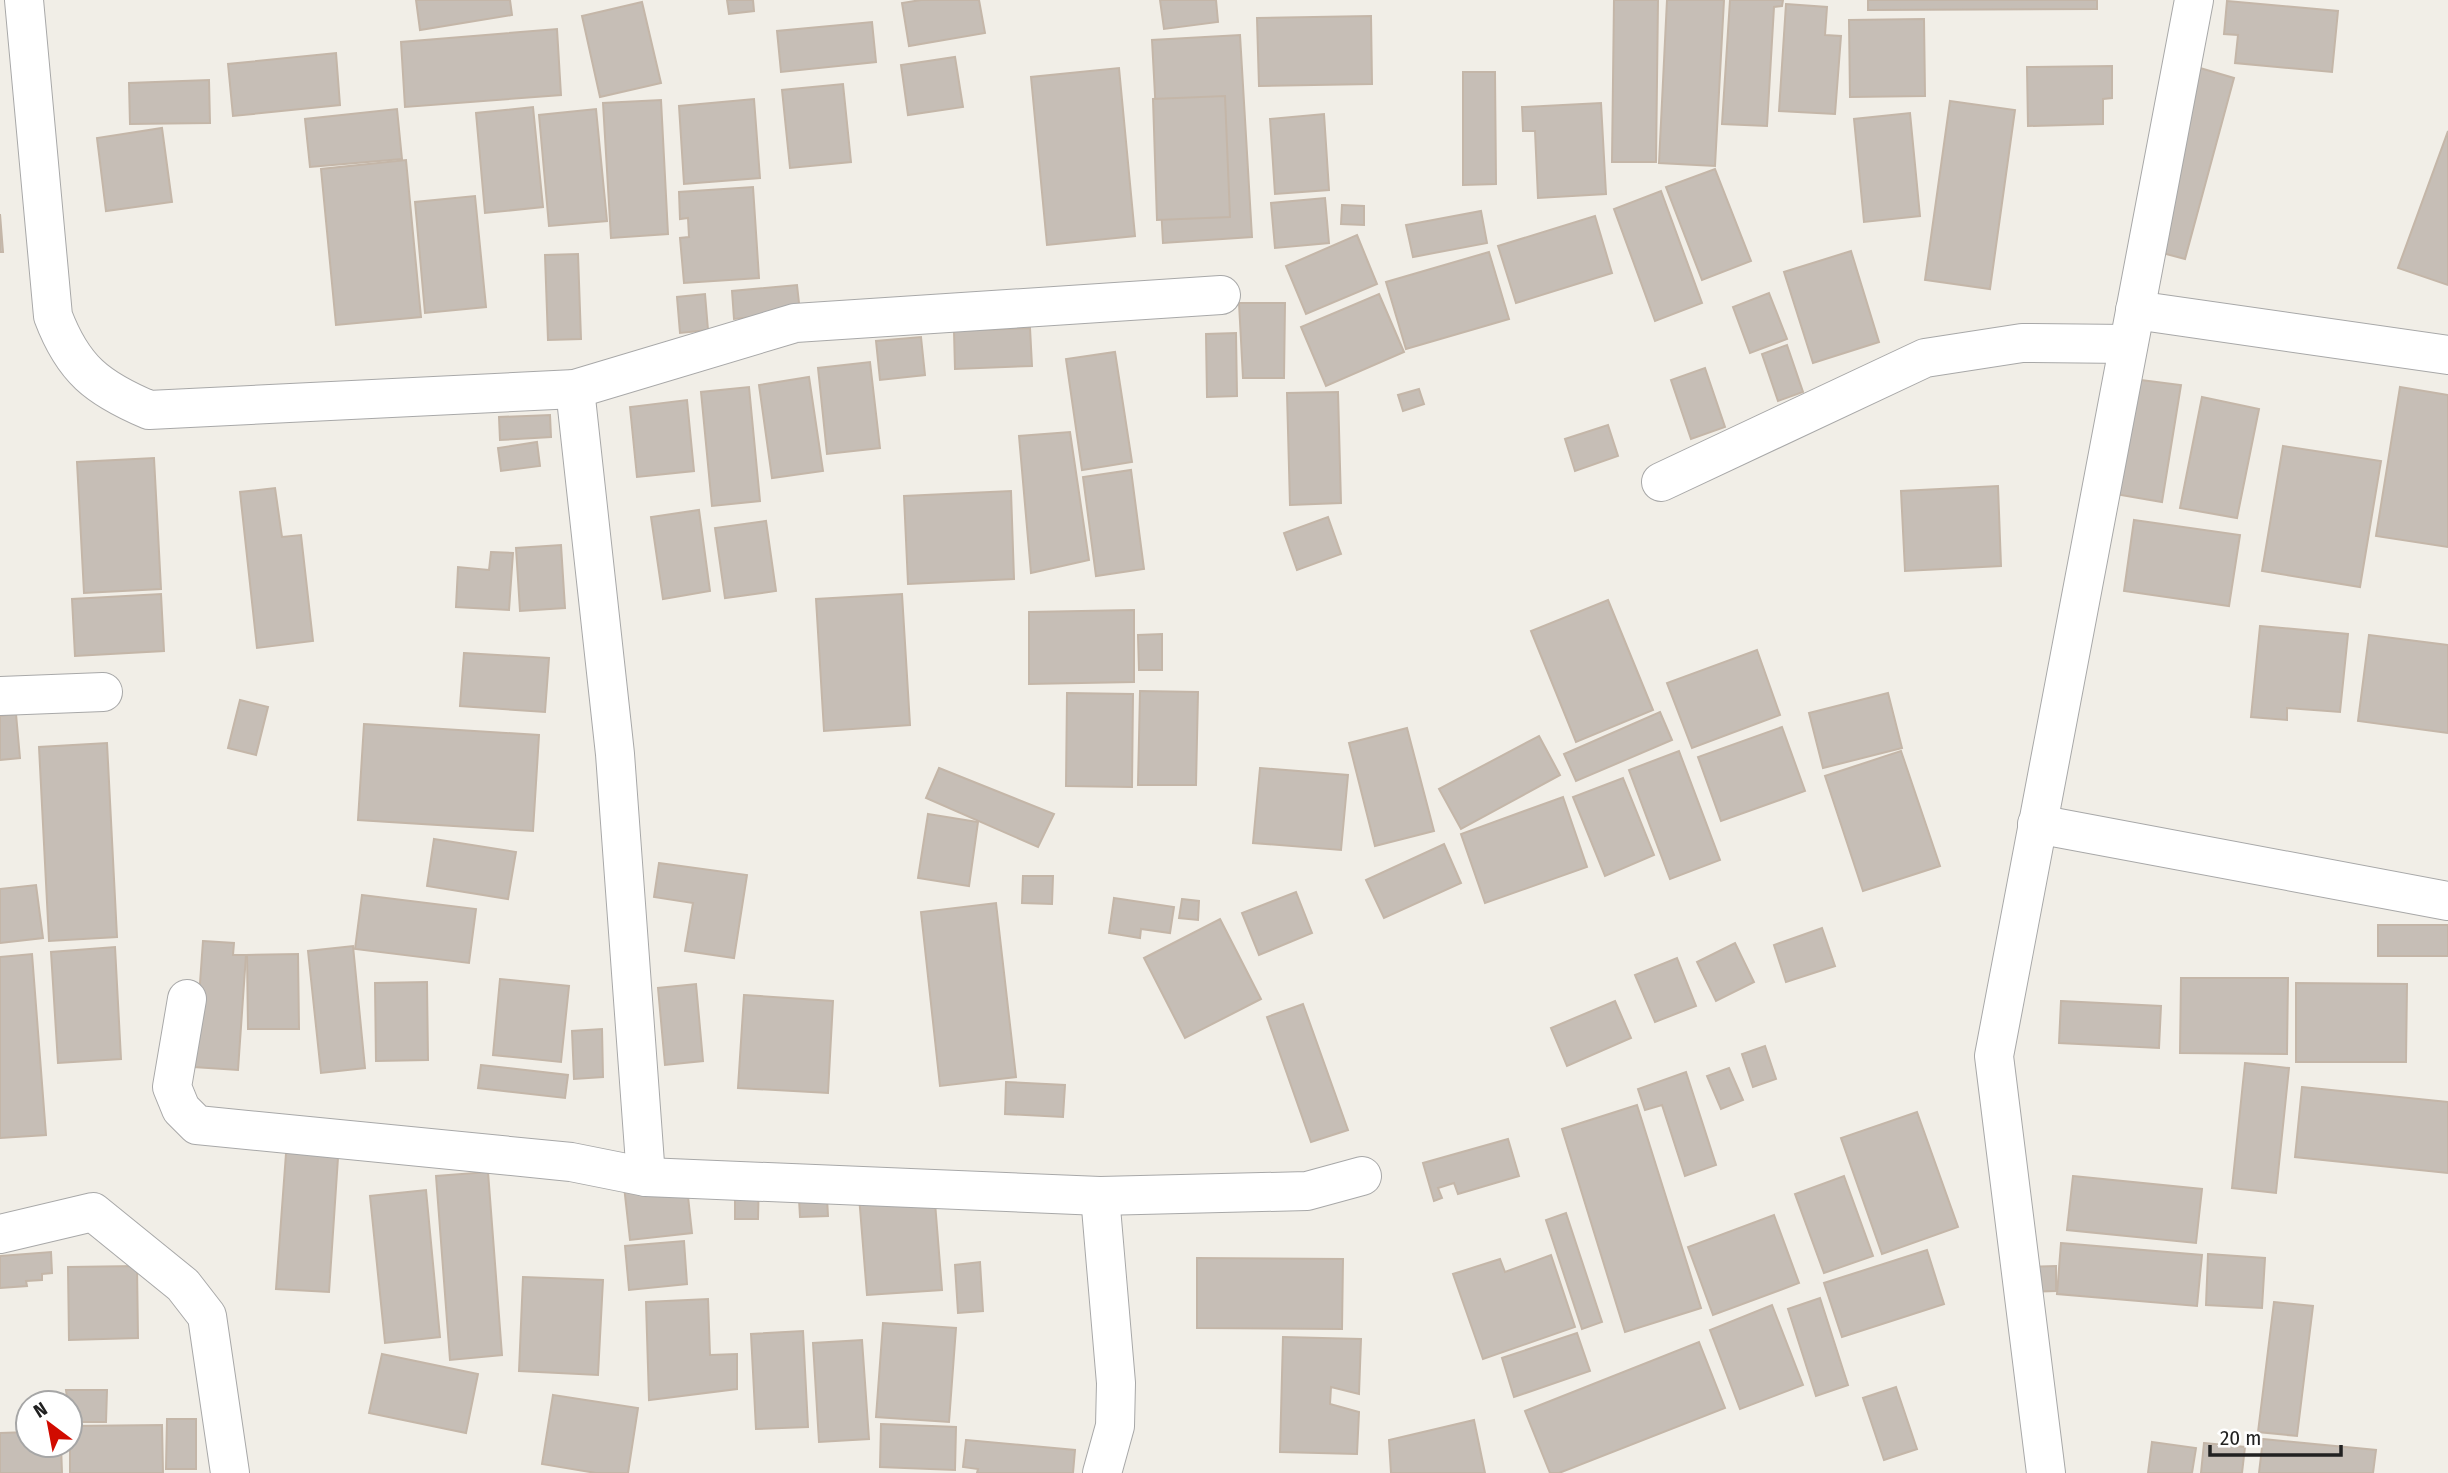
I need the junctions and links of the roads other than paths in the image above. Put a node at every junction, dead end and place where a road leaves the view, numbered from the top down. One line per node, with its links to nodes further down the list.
1 (23, 0): 6 (street)
2 (2194, 0): 4 (street)
3 (1221, 295): 6 (street)
4 (2132, 327): 5 (street); 7 (street); 10 (street)
5 (2448, 355)
6 (575, 389): 14 (street)
7 (1661, 482)
8 (103, 692): 9 (street)
9 (0, 696)
10 (2037, 824): 11 (street); 19 (street)
11 (2448, 901)
12 (187, 999): 14 (street)
13 (1362, 1176): 15 (street)
14 (646, 1177): 15 (street)
15 (1100, 1196): 18 (street)
16 (0, 1234): 17 (street)
17 (230, 1473)
18 (1102, 1473)
19 (2046, 1473)

